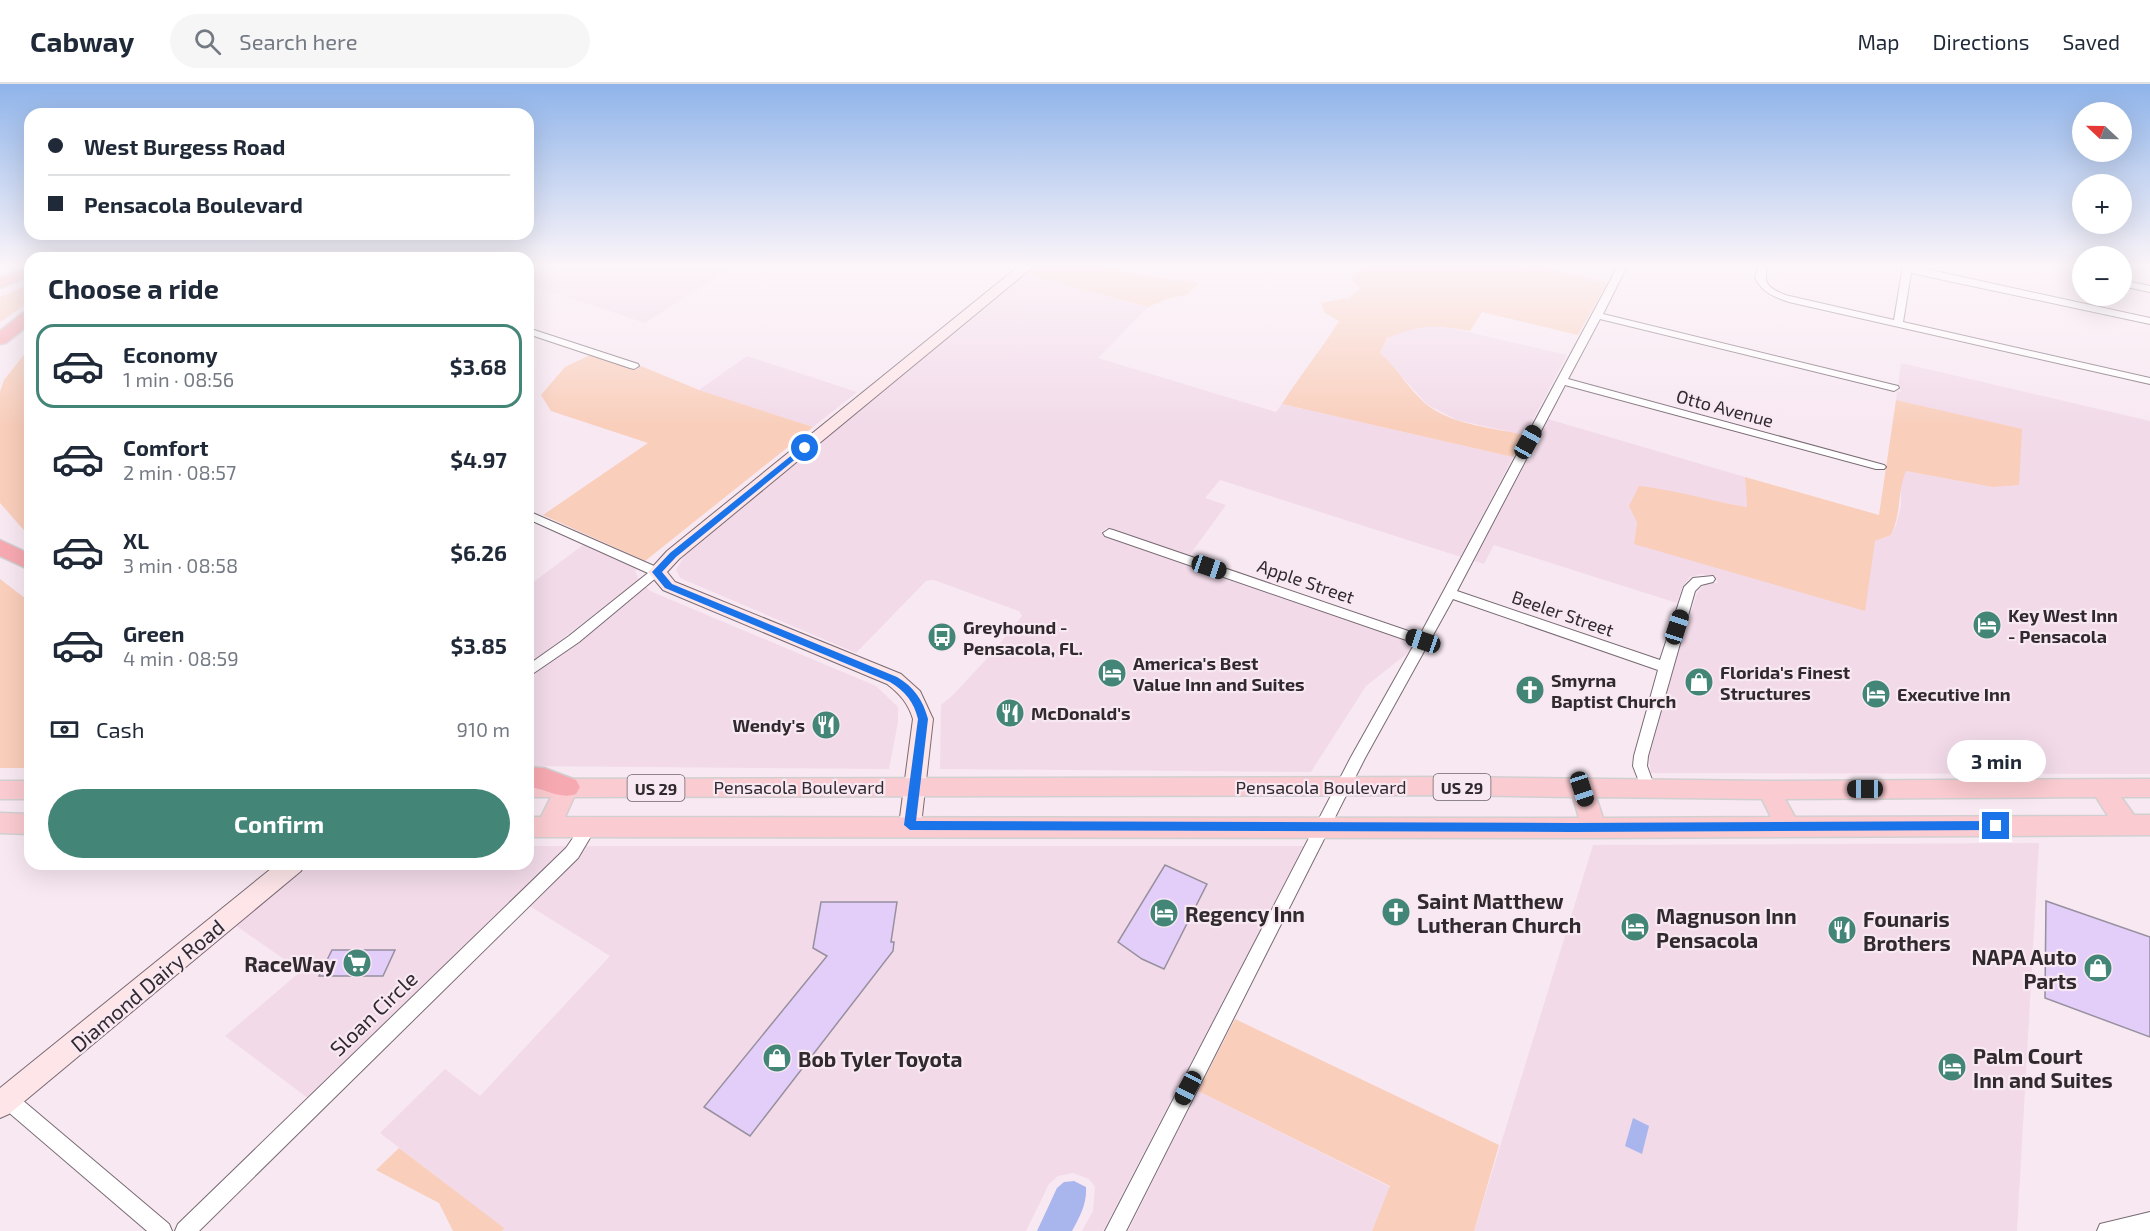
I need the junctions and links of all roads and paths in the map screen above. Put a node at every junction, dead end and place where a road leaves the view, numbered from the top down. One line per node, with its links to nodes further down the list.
1 (962, 320): 19 (main road)
2 (1595, 320): 11 (street)
3 (1615, 320): 13 (street)
4 (1878, 320): 7 (street)
5 (1899, 320): 7 (street)
6 (24, 321): 9 (highway)
7 (1898, 324): 12 (street)
8 (534, 333): 10 (street)
9 (0, 339)
10 (634, 366)
11 (1562, 381): 14 (street, Otto Avenue); 21 (street)
12 (2150, 381)
13 (1894, 388)
14 (1880, 466)
15 (534, 518): 19 (street)
16 (1109, 533): 22 (street, Apple Street)
17 (0, 547): 18 (highway)
18 (24, 560)
19 (657, 572): 24 (street); 26 (main road)
20 (1709, 579): 23 (street)
21 (1450, 593): 22 (street); 23 (street, Beeler Street)
22 (1423, 641): 27 (street)
23 (1665, 667): 29 (street)
24 (534, 668)
25 (534, 777): 36 (highway)
26 (914, 787): 27 (main road, Pensacola Boulevard / US 29); 36 (main road, Pensacola Boulevard / US 29); 40 (main road)
27 (1343, 787): 32 (main road, Pensacola Boulevard / US 29); 43 (street)
28 (2101, 787): 30 (main road, Pensacola Boulevard / US 29); 35 (main road, Pensacola Boulevard / US 29); 41 (main road)
29 (1648, 788): 32 (main road, Pensacola Boulevard / US 29); 35 (main road, Pensacola Boulevard / US 29)
30 (2150, 788)
31 (534, 789): 36 (main road)
32 (1582, 789): 46 (main road)
33 (0, 790): 34 (main road)
34 (24, 790)
35 (1769, 790): 45 (main road)
36 (564, 792): 37 (main road); 44 (main road)
37 (534, 797)
38 (0, 823): 39 (main road)
39 (24, 824)
40 (910, 825): 42 (main road, US 29); 43 (main road, US 29)
41 (2139, 825): 45 (main road, US 29)
42 (589, 826): 44 (main road, US 29); 51 (street, Sloan Circle)
43 (1324, 826): 46 (main road, US 29); 52 (street)
44 (538, 827)
45 (1788, 827): 46 (main road, US 29)
46 (1594, 828)
47 (286, 870): 48 (main road, Diamond Dairy Road)
48 (4, 1102): 50 (street)
49 (2150, 1221): 53 (street)
50 (162, 1231)
51 (185, 1231)
52 (1115, 1231)
53 (2107, 1231)

